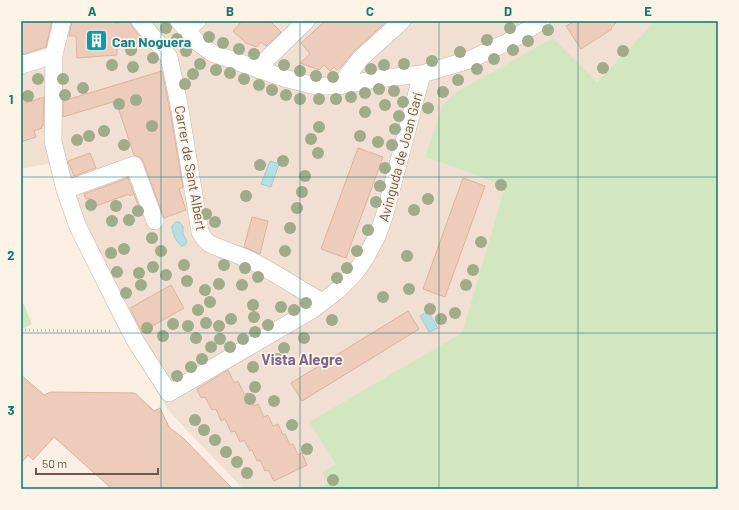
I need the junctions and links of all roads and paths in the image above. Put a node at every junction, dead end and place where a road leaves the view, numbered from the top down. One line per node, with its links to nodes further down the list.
1 (62, 21): 7 (street)
2 (140, 21): 14 (street, Carrer de Sant Albert)
3 (306, 21): 9 (street)
4 (402, 21): 11 (street)
5 (541, 21): 10 (street)
6 (188, 24): 9 (street, Avinguda de Joan Garí)
7 (54, 54): 8 (street); 12 (street)
8 (21, 65)
9 (259, 70): 11 (street, Avinguda de Joan Garí)
10 (422, 74): 11 (street, Avinguda de Joan Garí); 14 (street, Avinguda de Joan Garí)
11 (339, 86)
12 (65, 190): 13 (street); 14 (street, Avinguda de Joan Garí)
13 (155, 221)
14 (322, 302)
15 (21, 330): 16 (path)
16 (116, 334)

